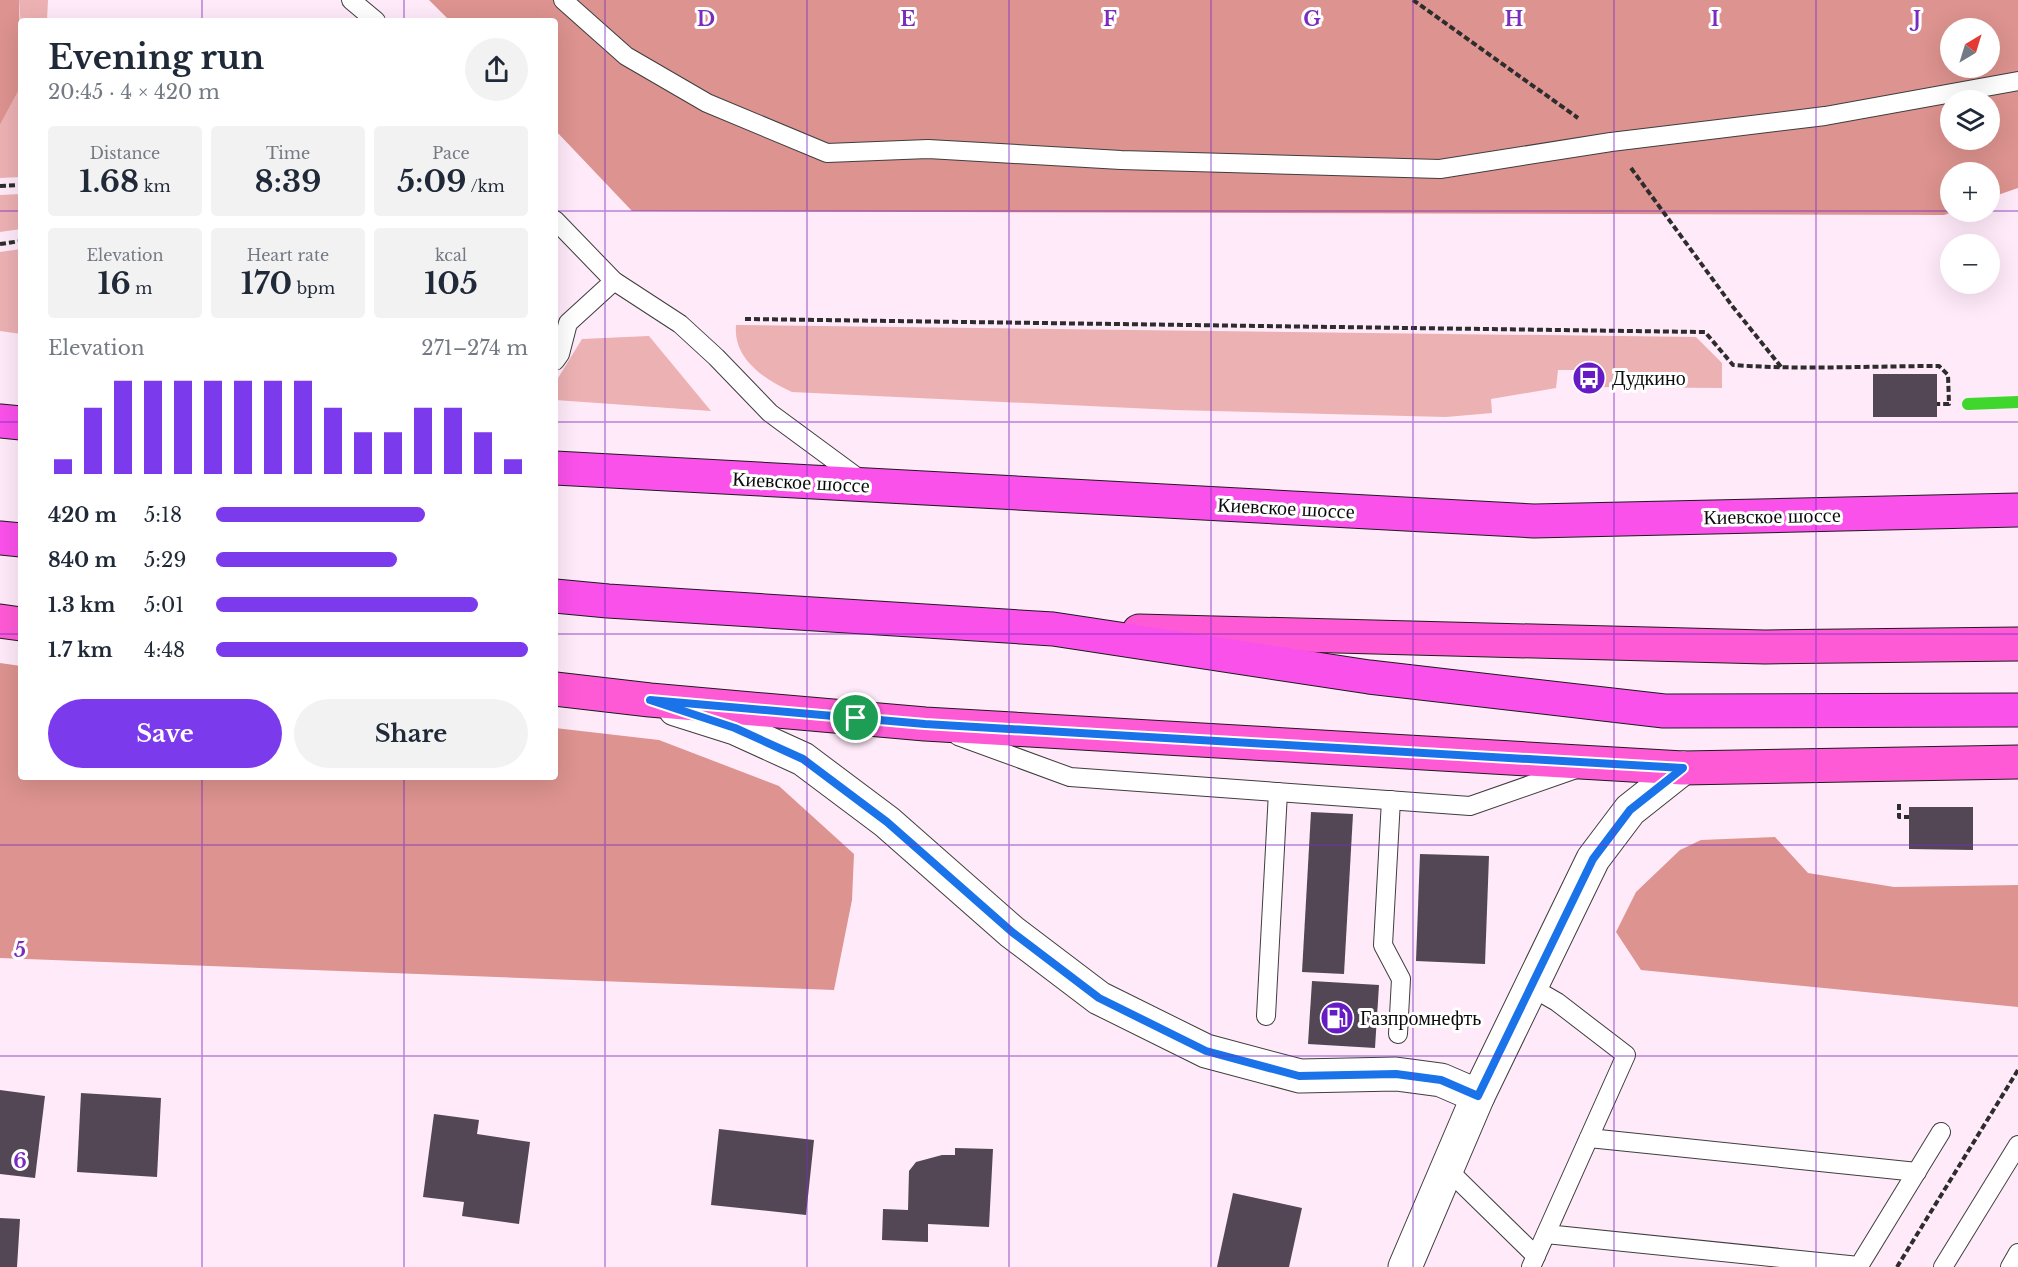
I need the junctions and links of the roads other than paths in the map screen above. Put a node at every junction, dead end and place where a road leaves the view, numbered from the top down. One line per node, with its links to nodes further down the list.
1 (351, 0): 3 (lane)
2 (564, 0): 4 (lane)
3 (372, 18)
4 (2018, 81)
5 (558, 223): 6 (lane)
6 (614, 281): 7 (lane); 11 (lane)
7 (558, 357)
8 (0, 421): 9 (highway)
9 (18, 423)
10 (558, 468): 11 (highway, Киевское шоссе)
11 (868, 486): 12 (highway, Киевское шоссе)
12 (2018, 510)
13 (0, 538): 14 (highway)
14 (18, 540)
15 (558, 596): 18 (highway)
16 (0, 621): 17 (main road)
17 (18, 624)
18 (1053, 629): 19 (main road); 22 (highway)
19 (2018, 644)
20 (558, 689): 21 (main road)
21 (650, 700): 23 (main road); 32 (street)
22 (2018, 710)
23 (925, 724): 24 (main road); 27 (lane)
24 (1595, 762): 26 (main road); 28 (lane)
25 (2018, 762): 26 (main road)
26 (1683, 768): 29 (street)
27 (1278, 792): 28 (lane); 30 (lane)
28 (1391, 800): 31 (lane)
29 (1531, 987): 32 (street); 34 (lane)
30 (1266, 1016)
31 (1398, 1034)
32 (1478, 1096): 36 (street)
33 (1941, 1132): 37 (lane)
34 (1589, 1138): 37 (lane); 38 (lane)
35 (2018, 1145): 42 (lane)
36 (1446, 1168): 40 (lane); 41 (street)
37 (1917, 1172): 38 (lane)
38 (1546, 1234): 40 (lane)
39 (2018, 1253): 43 (lane)
40 (1533, 1261)
41 (1405, 1267)
42 (1943, 1267)
43 (2010, 1267)

